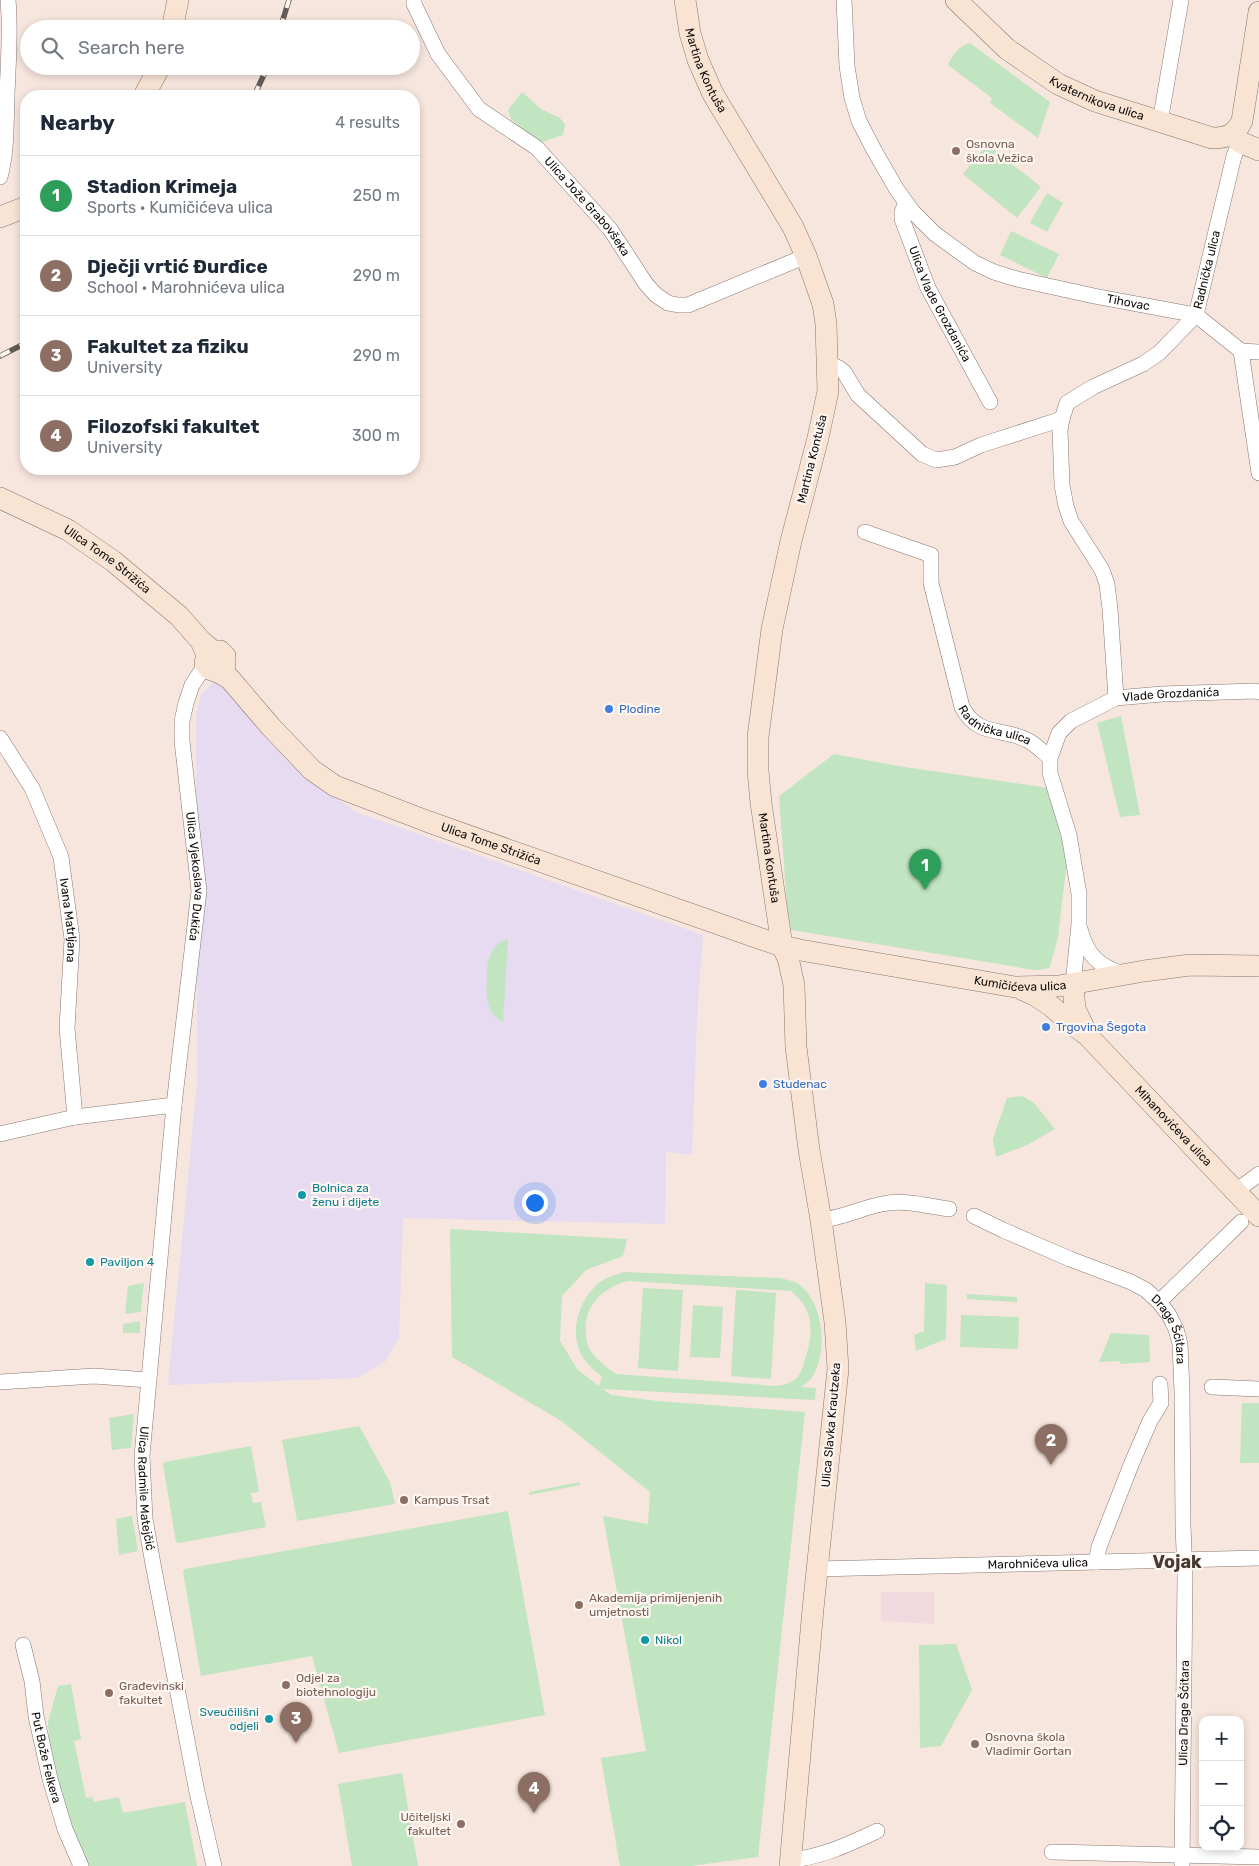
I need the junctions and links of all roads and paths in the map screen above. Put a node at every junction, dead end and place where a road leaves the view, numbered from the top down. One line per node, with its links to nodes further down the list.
1 (8, 0): 14 (street)
2 (178, 0): 9 (street)
3 (414, 0): 18 (street, Ulica Jože Grabovšeka)
4 (685, 0): 18 (street, Martina Kontuša)
5 (844, 0): 15 (street)
6 (956, 0): 12 (street, Kvaternikova ulica)
7 (1181, 0): 12 (street)
8 (1259, 12): 13 (street, Radnička ulica)
9 (174, 20)
10 (155, 75): 11 (street)
11 (147, 90)
12 (1160, 122): 13 (street, Kvaternikova ulica)
13 (1244, 142): 19 (street, Radnička ulica)
14 (0, 176)
15 (906, 203): 19 (street, Tihovac); 23 (street, Ulica Vlade Grozdanića)
16 (20, 209): 17 (street)
17 (0, 217)
18 (806, 256): 22 (street, Martina Kontuša)
19 (1196, 316): 20 (street, Tihovac); 24 (street, Radnička ulica)
20 (1241, 351): 21 (street); 25 (street)
21 (1259, 352)
22 (828, 363): 24 (street); 34 (street, Martina Kontuša)
23 (990, 402)
24 (1062, 419): 30 (street, Radnička ulica)
25 (1259, 473)
26 (0, 498): 28 (street, Ulica Tome Strižića)
27 (865, 532): 32 (street, Radnička ulica)
28 (212, 665): 34 (street, Ulica Tome Strižića); 42 (street, Ulica Vjekoslava Dukića)
29 (1259, 692): 30 (street, Vlade Grozdanića)
30 (1116, 698): 32 (street, Vlade Grozdanića)
31 (0, 738): 43 (street, Ivana Matrljana)
32 (1050, 758): 33 (street)
33 (1079, 924): 37 (street); 38 (street)
34 (782, 946): 35 (street, Kumičićeva ulica); 39 (street, Ulica Slavka Krautzeka)
35 (831, 955): 39 (street); 40 (street, Kumičićeva ulica)
36 (1259, 966): 37 (street, Kumičićeva ulica)
37 (1123, 974): 38 (street, Kumičićeva ulica)
38 (1073, 984): 40 (street, Kumičićeva ulica); 41 (street, Mihanovićeva ulica)
39 (794, 985): 50 (street, Ulica Slavka Krautzeka)
40 (1015, 987): 41 (street, Mihanovićeva ulica)
41 (1087, 1035): 46 (street, Mihanovićeva ulica)
42 (174, 1105): 43 (street); 52 (street, Ulica Radmile Matejčić)
43 (74, 1117): 44 (street)
44 (0, 1134)
45 (1259, 1174): 46 (street)
46 (1236, 1191): 49 (street, Mihanovićeva ulica)
47 (949, 1209): 50 (street)
48 (974, 1216): 51 (street, Drage Šćitara)
49 (1250, 1219): 51 (street)
50 (822, 1220): 60 (street, Ulica Slavka Krautzeka)
51 (1159, 1302): 58 (street, Drage Šćitara)
52 (148, 1380): 53 (street); 68 (street, Ulica Radmile Matejčić)
53 (0, 1382)
54 (1160, 1384): 59 (street)
55 (1212, 1387): 56 (street)
56 (1259, 1389)
57 (1259, 1558): 58 (street, Marohnićeva ulica)
58 (1185, 1561): 59 (street, Marohnićeva ulica); 65 (street, Ulica Drage Šćitara)
59 (1096, 1562): 60 (street, Marohnićeva ulica)
60 (817, 1569): 66 (street, Ulica Slavka Krautzeka)
61 (23, 1645): 67 (street, Put Bože Felkera)
62 (877, 1831): 66 (street)
63 (1052, 1852): 65 (street)
64 (1259, 1857): 65 (street)
65 (1182, 1860)
66 (790, 1863)
67 (81, 1866)
68 (214, 1866)

